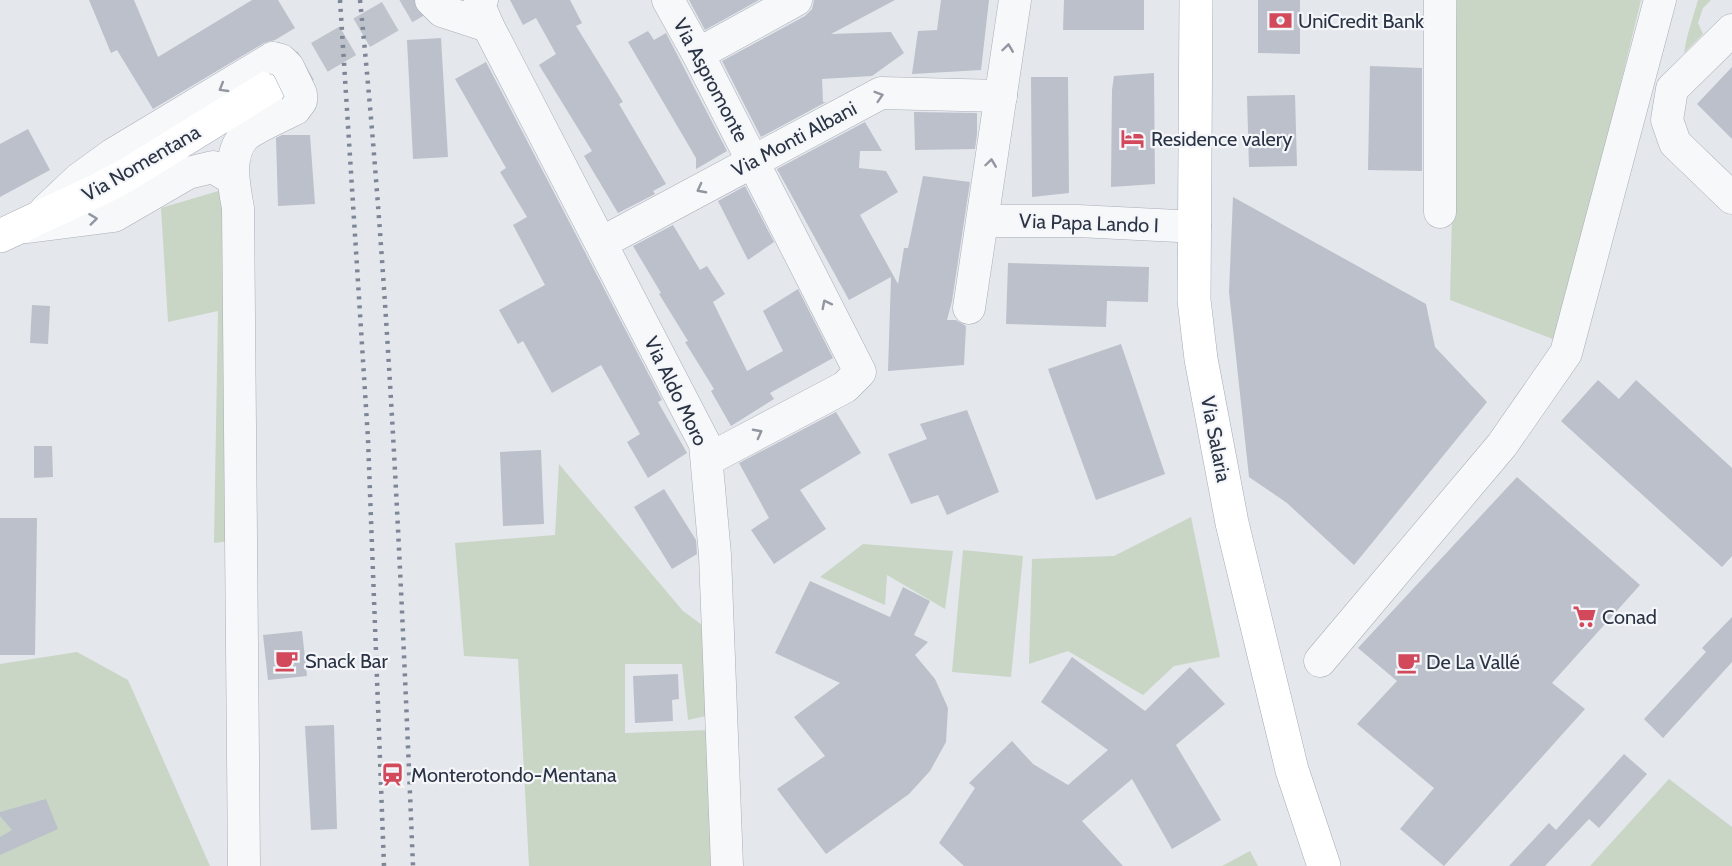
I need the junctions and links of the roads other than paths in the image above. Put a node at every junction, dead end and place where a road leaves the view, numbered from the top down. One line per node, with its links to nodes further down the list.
1 (668, 0): 9 (street, Via Aspromonte)
2 (796, 0): 9 (street)
3 (1015, 0): 11 (street, one-way to 3)
4 (1196, 0): 17 (main road, Via Salaria)
5 (1440, 0): 15 (street)
6 (1660, 0): 22 (street)
7 (464, 10): 19 (street, Via Aldo Moro)
8 (1732, 30): 14 (street)
9 (698, 54): 12 (street, Via Aspromonte)
10 (275, 70): 13 (street, bridge); 18 (main road, Via Nomentana)
11 (1001, 96): 12 (street, Via Monti Albani, one-way to 11); 16 (street, one-way to 11)
12 (753, 161): 19 (street, Via Monti Albani, one-way to 19); 21 (street, Via Aspromonte, one-way to 12)
13 (233, 179): 18 (street, one-way to 13); 24 (street)
14 (1732, 198)
15 (1440, 212)
16 (982, 220): 17 (street, Via Papa Lando I); 20 (street)
17 (1195, 226): 27 (main road, Via Salaria)
18 (17, 227)
19 (601, 243): 21 (street, Via Aldo Moro)
20 (969, 308)
21 (706, 460): 23 (street, Via Aldo Moro)
22 (1320, 661)
23 (726, 833): 25 (street, Via Aldo Moro); 26 (street)
24 (244, 866)
25 (727, 866)
26 (752, 866)
27 (1324, 866)

